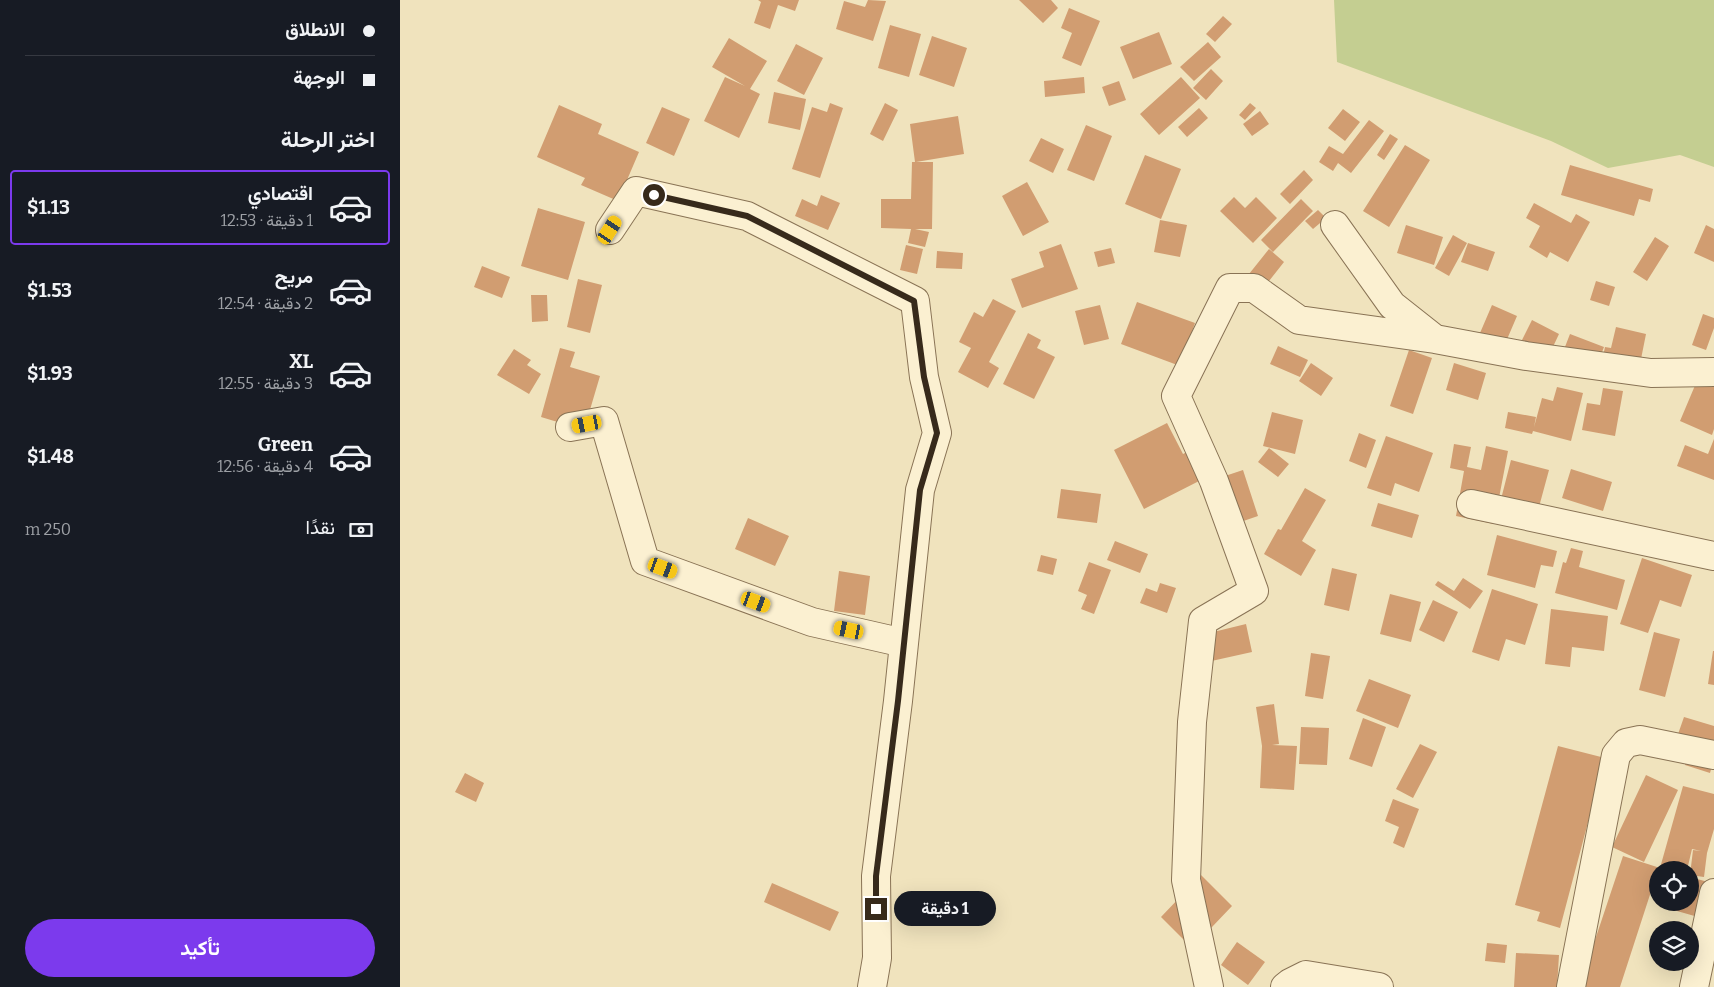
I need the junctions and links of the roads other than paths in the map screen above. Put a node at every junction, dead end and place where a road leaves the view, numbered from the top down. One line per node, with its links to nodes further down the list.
1 (1335, 225): 3 (street)
2 (610, 230): 8 (street)
3 (1435, 339): 4 (street); 12 (street)
4 (1714, 372)
5 (570, 428): 8 (street)
6 (1471, 504): 7 (street)
7 (1714, 556)
8 (904, 643): 11 (street)
9 (1714, 755): 15 (street)
10 (1714, 893): 16 (street)
11 (872, 987)
12 (1210, 987)
13 (1285, 987): 14 (street)
14 (1379, 987)
15 (1570, 987)
16 (1694, 987)

